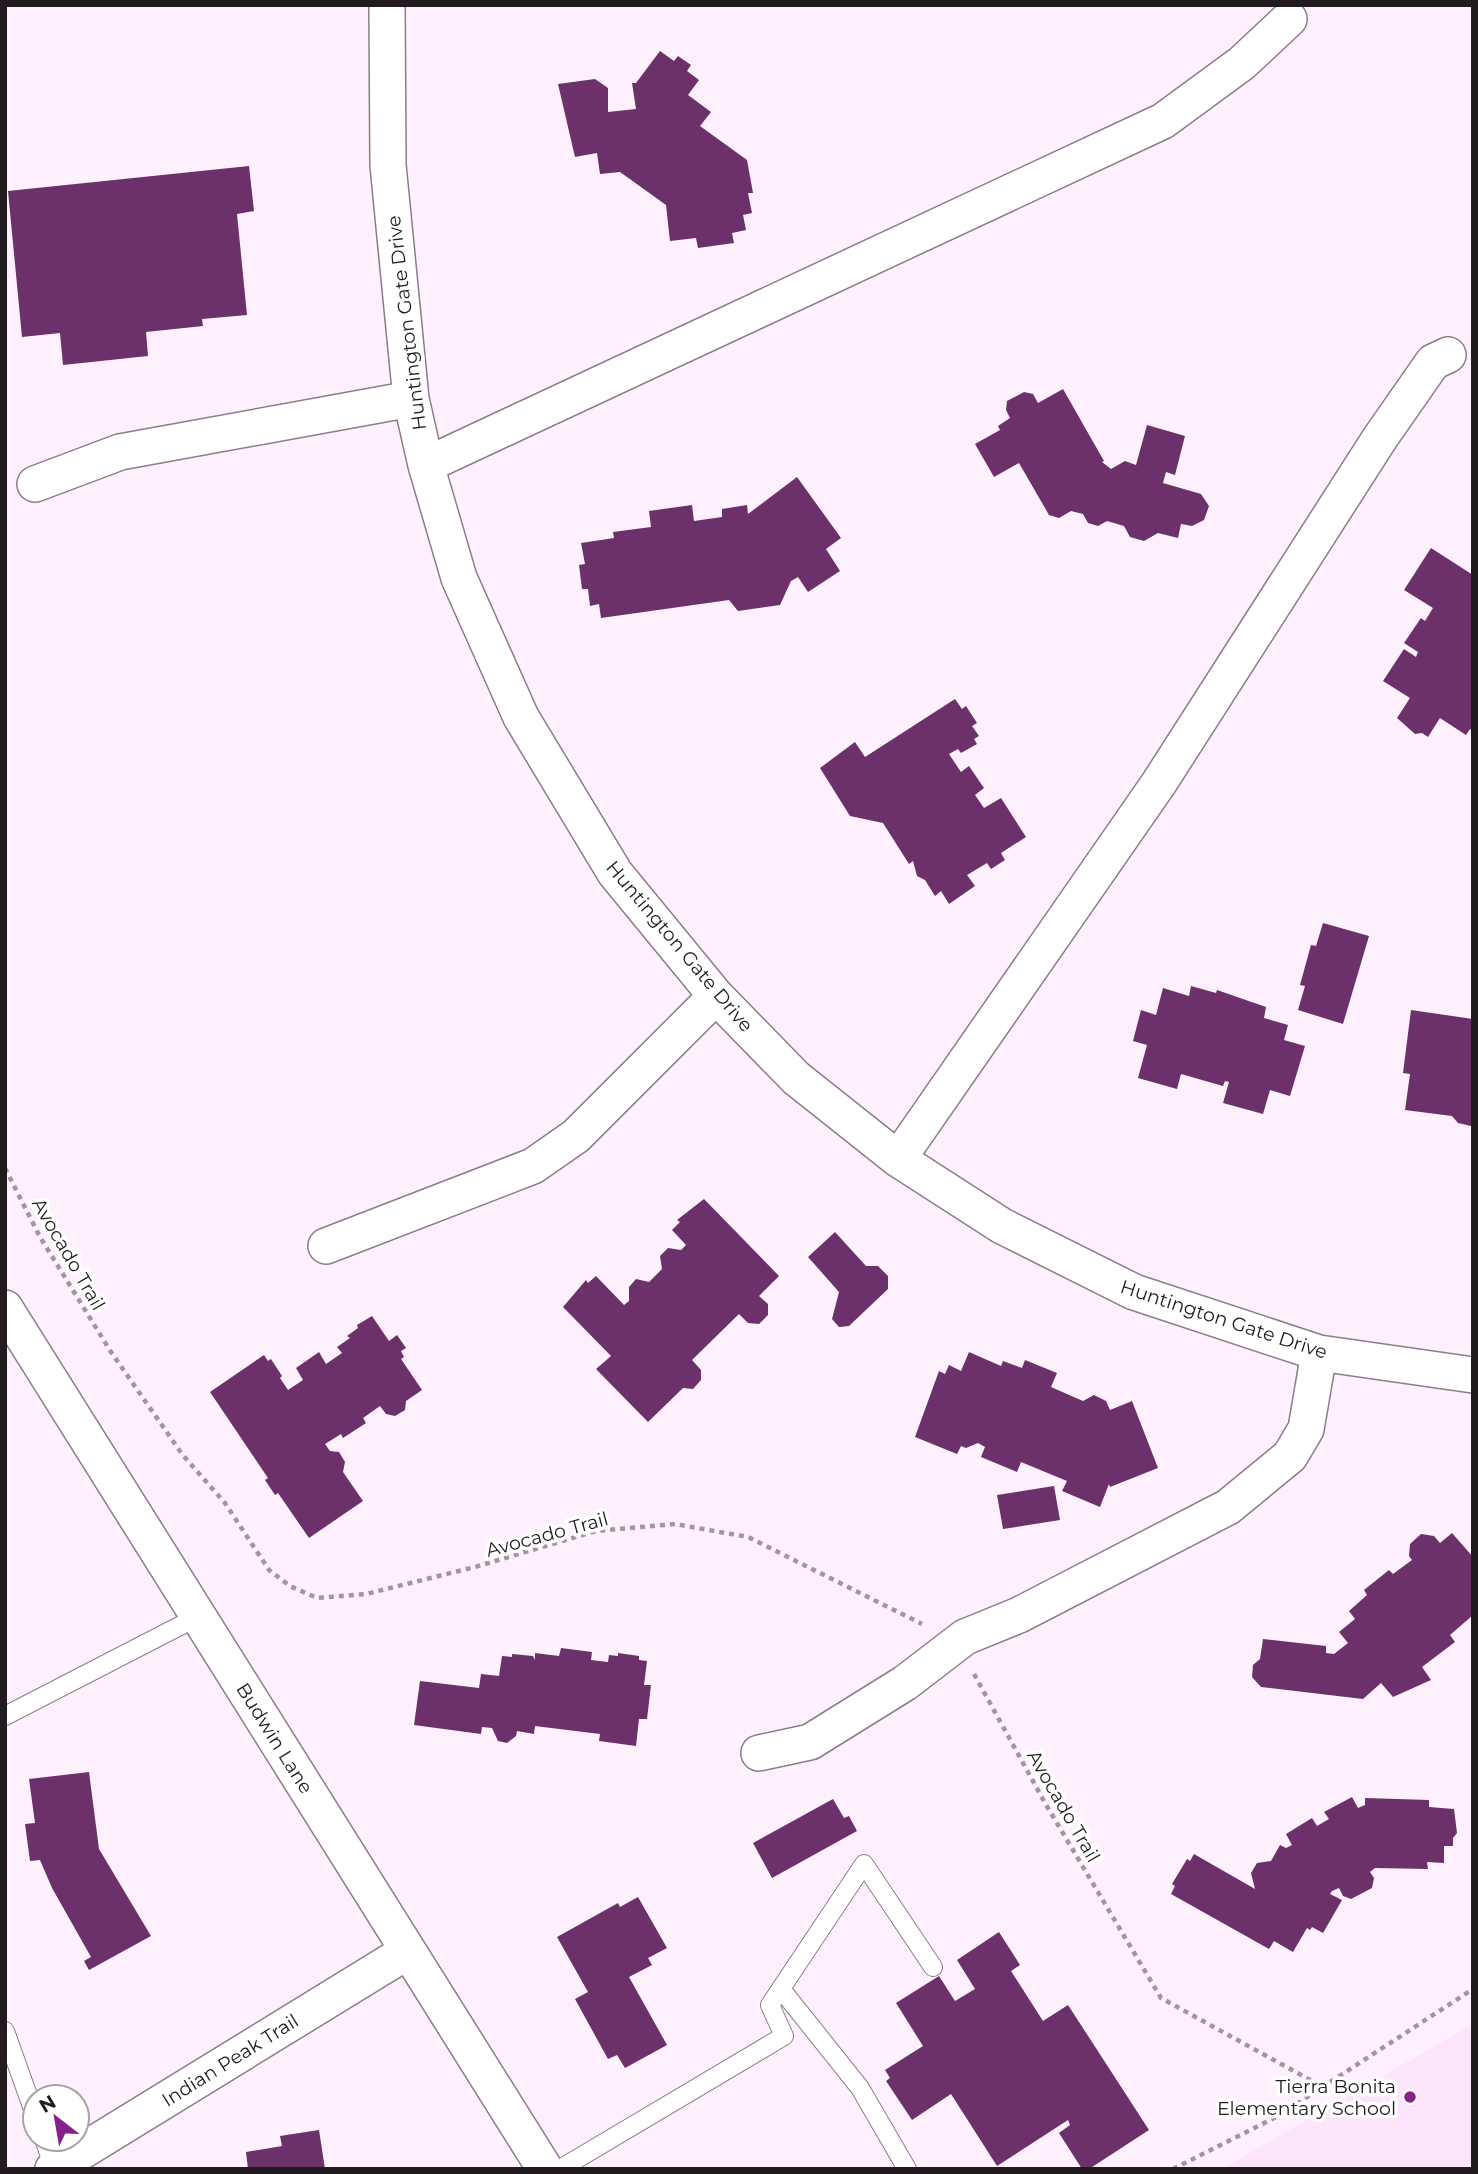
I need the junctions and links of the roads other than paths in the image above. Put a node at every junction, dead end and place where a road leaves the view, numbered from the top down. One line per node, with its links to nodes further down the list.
1 (387, 5): 4 (street, Huntington Gate Drive)
2 (1289, 19): 5 (street)
3 (1448, 355): 8 (street)
4 (411, 399): 5 (street, Huntington Gate Drive); 6 (street)
5 (426, 465): 7 (street, Huntington Gate Drive)
6 (35, 484)
7 (716, 996): 8 (street, Huntington Gate Drive); 9 (street)
8 (898, 1159): 11 (street, Huntington Gate Drive)
9 (326, 1246)
10 (5, 1308): 13 (street, Budwin Lane)
11 (1319, 1353): 12 (street, Huntington Gate Drive); 15 (street)
12 (1473, 1375)
13 (199, 1616): 14 (lane); 16 (street, Budwin Lane)
14 (5, 1716)
15 (759, 1753)
16 (408, 1951): 21 (street, Indian Peak Trail); 22 (street, Budwin Lane)
17 (933, 1967): 18 (lane)
18 (781, 1989): 23 (lane); 24 (lane)
19 (5, 2031): 20 (lane)
20 (24, 2083)
21 (53, 2168)
22 (545, 2169)
23 (560, 2169)
24 (908, 2169)

